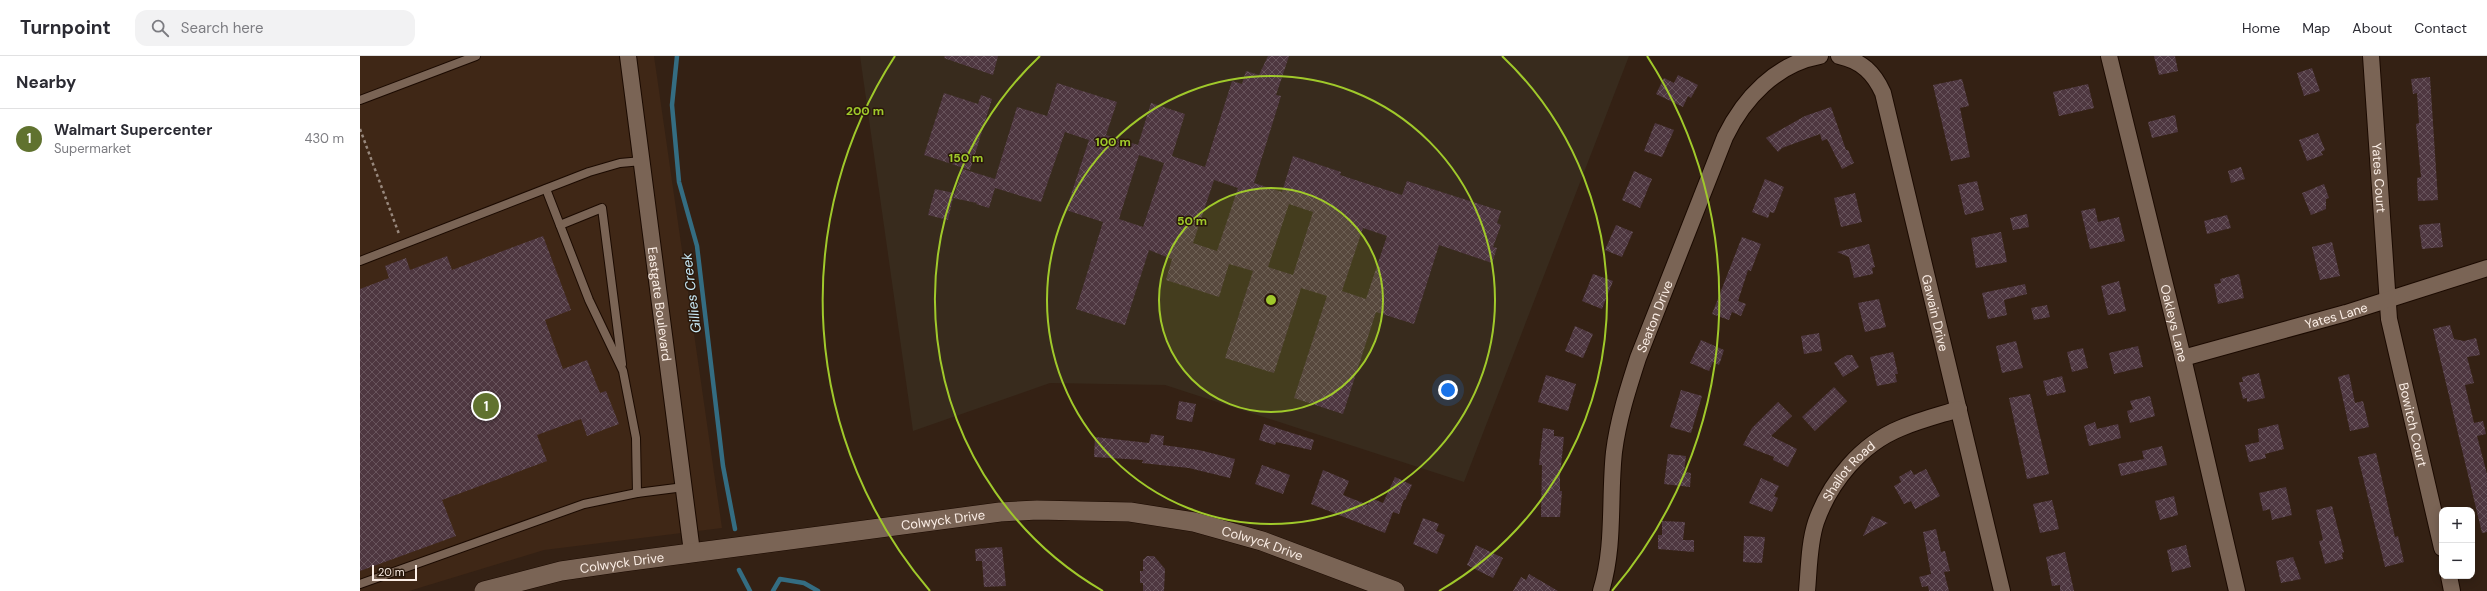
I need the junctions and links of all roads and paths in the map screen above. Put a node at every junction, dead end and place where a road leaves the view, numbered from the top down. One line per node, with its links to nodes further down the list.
1 (476, 56): 7 (lane)
2 (628, 56): 9 (street, Eastgate Boulevard)
3 (1820, 56): 27 (street, Seaton Drive)
4 (1839, 56): 18 (street, Gawain Drive)
5 (2108, 56): 16 (street, Oakleys Lane)
6 (2371, 56): 15 (street, Yates Court)
7 (360, 100)
8 (360, 129): 12 (path)
9 (642, 161): 10 (lane); 19 (street, Eastgate Boulevard)
10 (546, 189): 11 (lane); 12 (lane)
11 (560, 225): 17 (lane); 17 (lane)
12 (404, 244): 13 (lane)
13 (360, 262)
14 (2487, 268): 15 (street, Yates Lane)
15 (2387, 300): 16 (street, Yates Lane); 21 (street, Bowitch Court)
16 (2183, 358): 30 (street, Oakleys Lane)
17 (623, 371): 20 (lane)
18 (1959, 409): 28 (street, Shallot Road); 29 (street, Gawain Drive)
19 (684, 487): 20 (lane); 22 (street, Eastgate Boulevard)
20 (637, 492): 24 (lane)
21 (2441, 543)
22 (692, 552): 25 (street, Colwyck Drive); 26 (street, Colwyck Drive)
23 (2450, 579): 31 (street)
24 (360, 584)
25 (484, 591)
26 (1395, 591)
27 (1601, 591)
28 (1807, 591)
29 (2002, 591)
30 (2237, 591)
31 (2452, 591)

